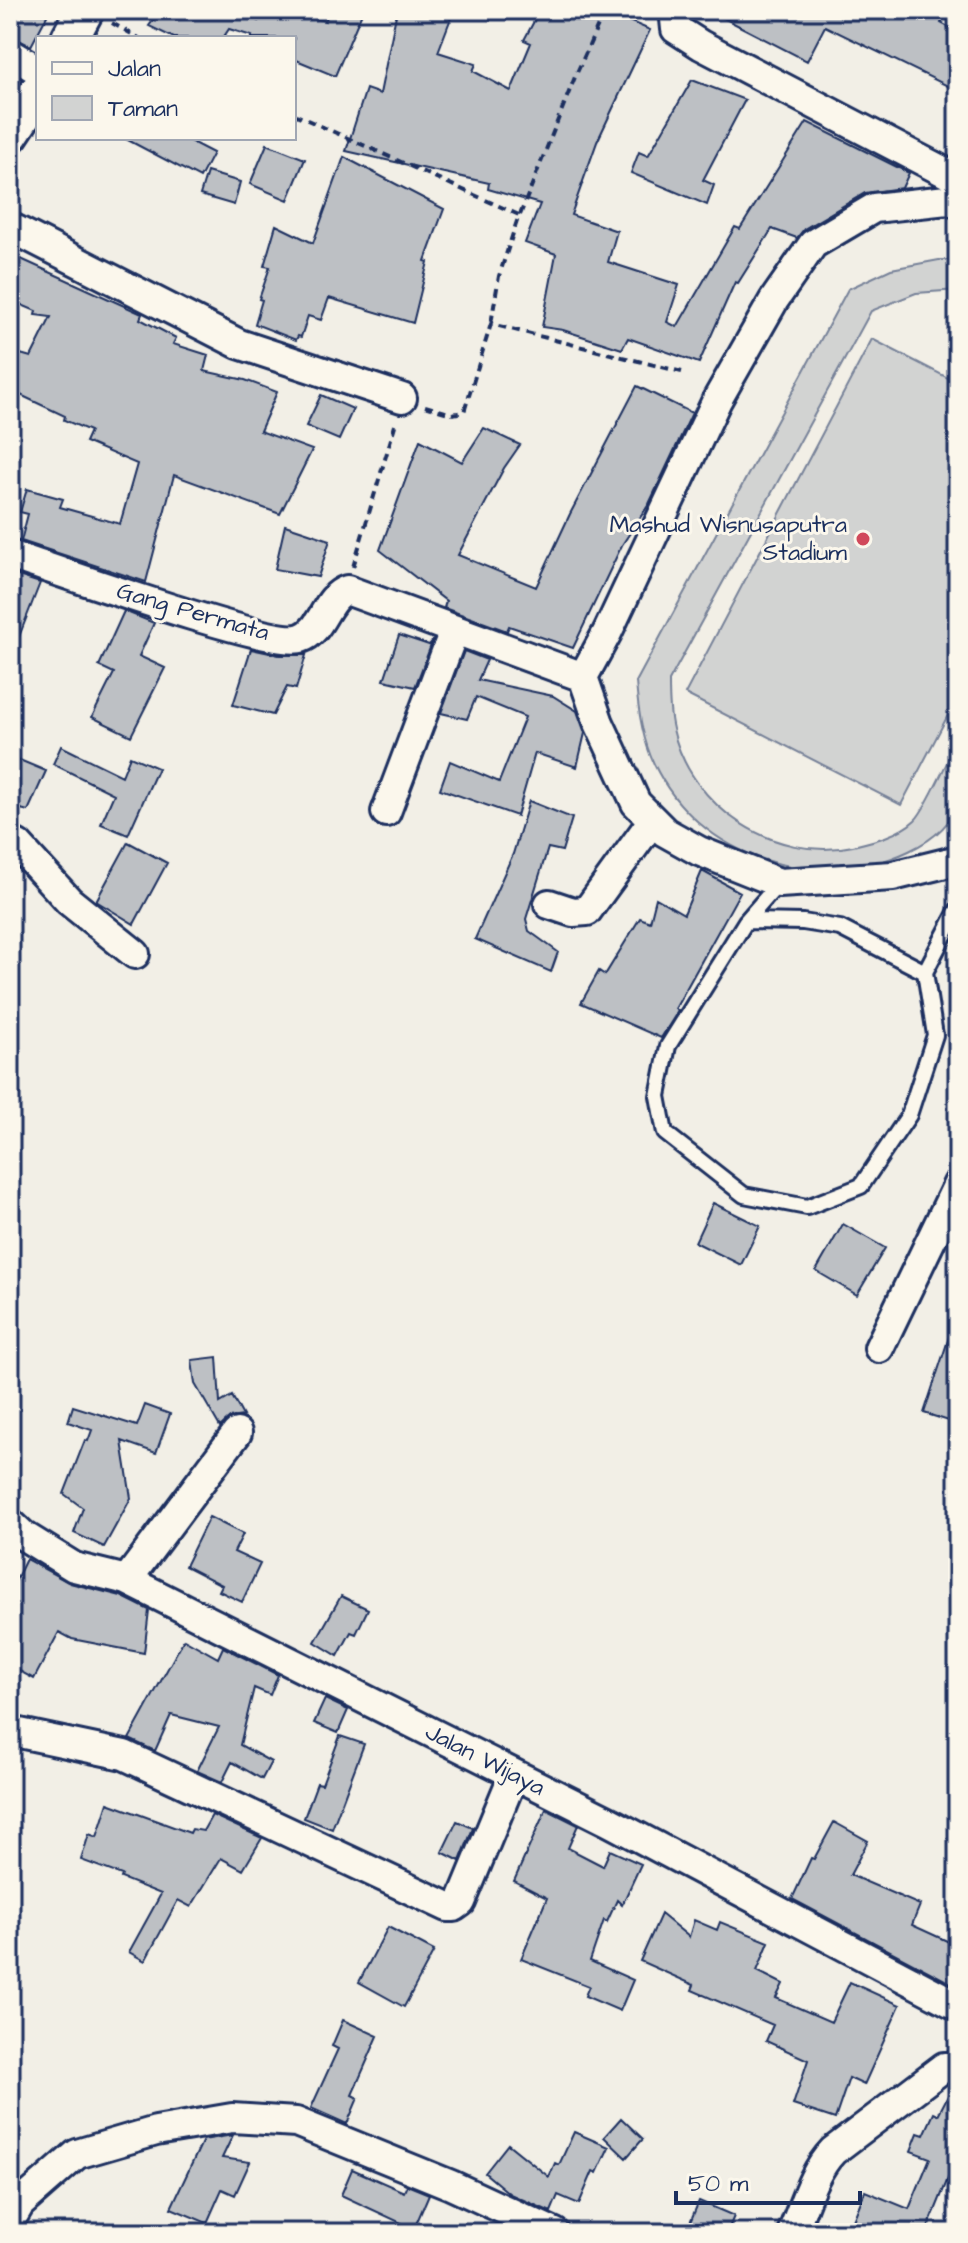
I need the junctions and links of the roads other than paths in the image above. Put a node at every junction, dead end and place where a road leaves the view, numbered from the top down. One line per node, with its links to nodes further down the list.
1 (85, 10): 3 (street)
2 (679, 10): 8 (street)
3 (71, 36)
4 (10, 53): 5 (street)
5 (36, 69)
6 (36, 95): 7 (street)
7 (10, 134)
8 (958, 179)
9 (958, 203): 14 (street)
10 (10, 227): 11 (street)
11 (402, 398)
12 (10, 555): 13 (street, Gang Permata)
13 (454, 631): 14 (street); 15 (street)
14 (583, 677): 16 (street)
15 (386, 812)
16 (653, 820): 19 (street); 20 (street)
17 (10, 841): 23 (street)
18 (958, 860): 19 (street)
19 (779, 883): 22 (lane)
20 (549, 904)
21 (958, 909): 24 (lane)
22 (746, 921): 24 (lane); 24 (lane)
23 (135, 954)
24 (925, 972)
25 (958, 1184): 26 (street)
26 (879, 1348)
27 (237, 1433): 29 (street)
28 (10, 1523): 29 (street, Jalan Wijaya)
29 (127, 1580): 31 (street, Jalan Wijaya)
30 (10, 1731): 31 (street)
31 (514, 1774): 32 (street, Jalan Wijaya)
32 (958, 2006)
33 (958, 2067): 36 (street)
34 (10, 2221): 35 (street)
35 (555, 2233)
36 (792, 2233)

